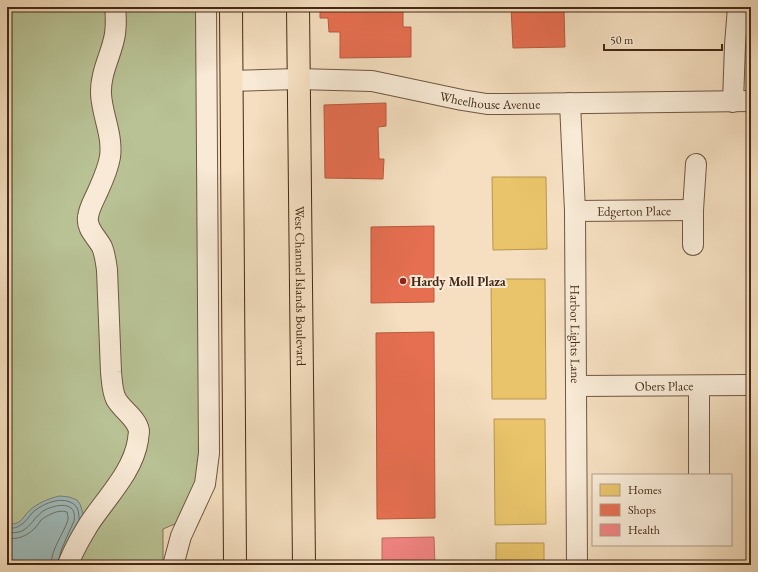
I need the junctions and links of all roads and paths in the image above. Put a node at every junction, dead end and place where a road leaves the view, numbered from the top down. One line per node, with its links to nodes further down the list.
1 (115, 7): 18 (street)
2 (206, 7): 19 (street)
3 (231, 7): 7 (main road)
4 (298, 7): 6 (main road, West Channel Islands Boulevard)
5 (738, 7): 8 (street)
6 (298, 79): 7 (street, Wheelhouse Avenue); 9 (street, Wheelhouse Avenue); 21 (main road, West Channel Islands Boulevard)
7 (231, 81): 20 (main road)
8 (742, 101): 9 (street, Wheelhouse Avenue)
9 (570, 103): 12 (street, Harbor Lights Lane)
10 (696, 164): 11 (street)
11 (693, 210): 12 (street, Edgerton Place); 13 (street)
12 (575, 211): 15 (street, Harbor Lights Lane)
13 (693, 245)
14 (751, 385): 16 (street, Obers Place)
15 (576, 386): 16 (street, Obers Place); 22 (street, Harbor Lights Lane)
16 (699, 386): 17 (street)
17 (699, 474)
18 (68, 565)
19 (174, 565)
20 (235, 565)
21 (304, 565)
22 (577, 565)

